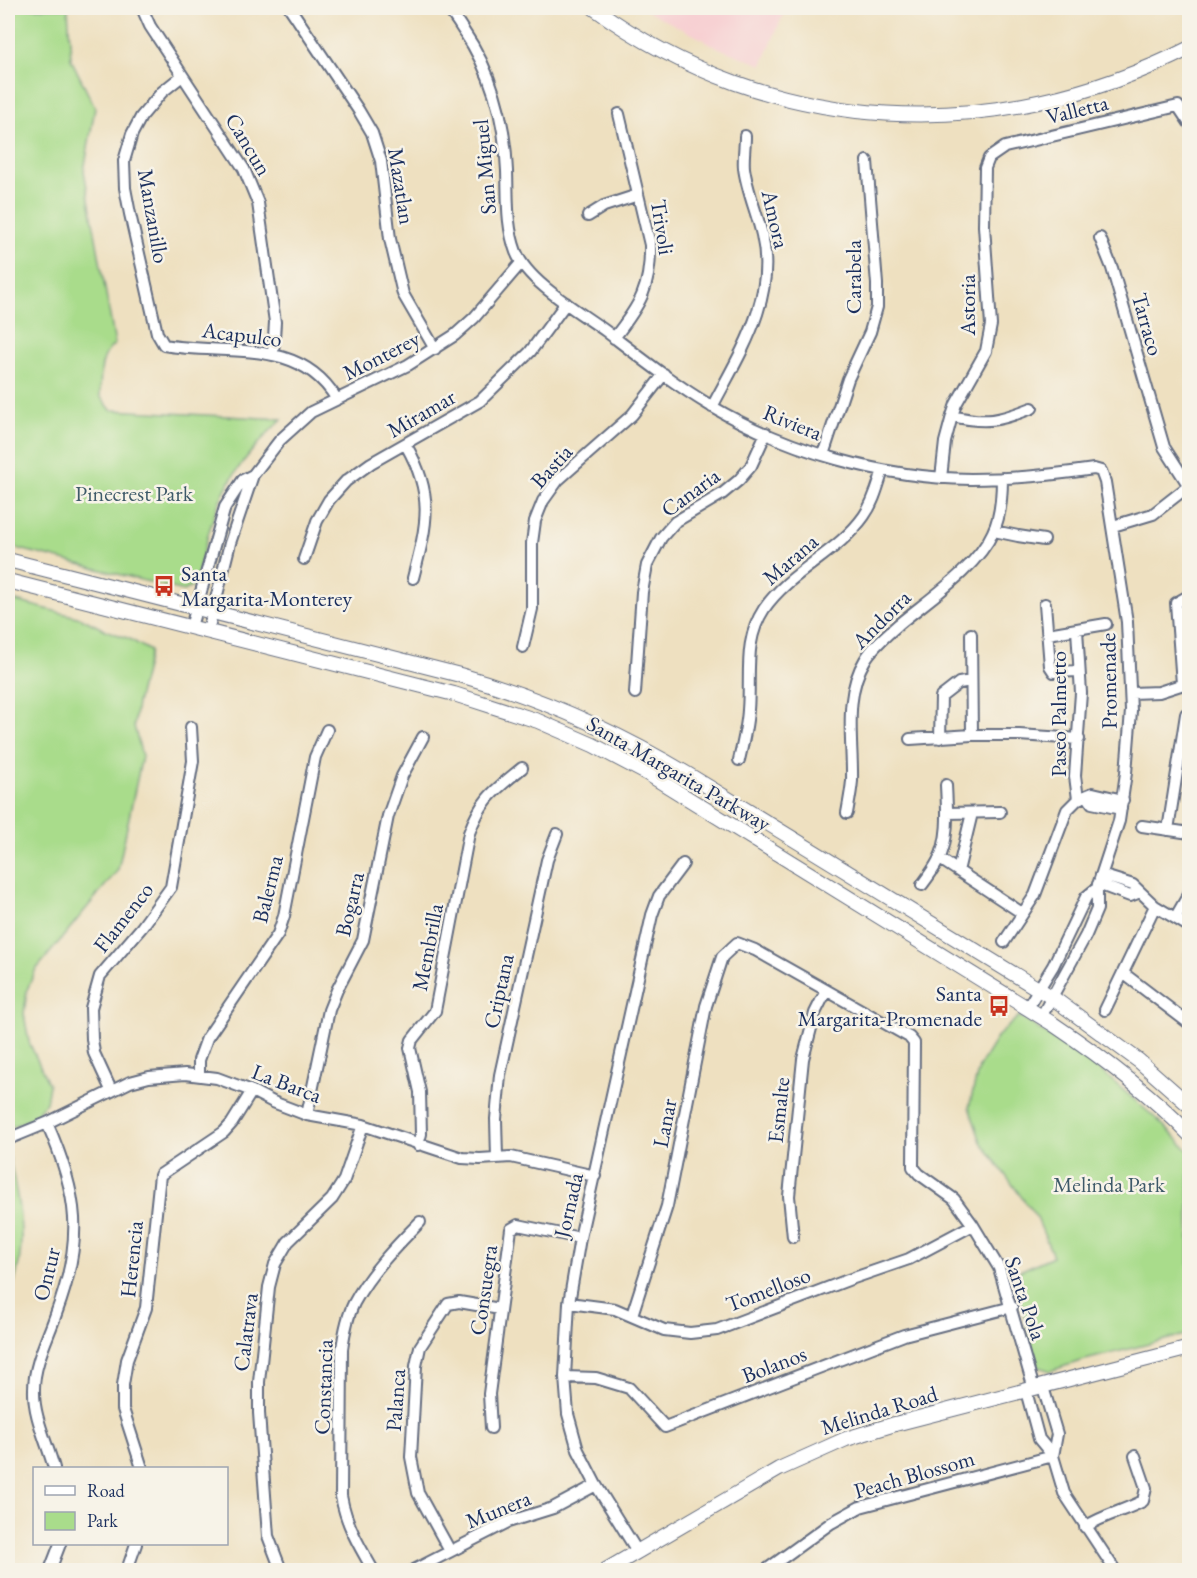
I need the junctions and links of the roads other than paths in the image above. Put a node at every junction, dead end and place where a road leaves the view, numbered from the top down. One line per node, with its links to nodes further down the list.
1 (142, 8): 6 (street, Cancun)
2 (290, 8): 19 (street, Mazatlan)
3 (447, 8): 15 (street, San Miguel)
4 (594, 8): 5 (main road)
5 (1190, 48)
6 (182, 76): 18 (street, Manzanillo); 20 (street, Cancun)
7 (619, 114): 12 (street, Trivoli)
8 (1190, 124): 10 (street, Valletta)
9 (745, 136): 23 (street, Amora)
10 (989, 158): 25 (street, Astoria)
11 (867, 161): 28 (street, Carabela)
12 (638, 195): 13 (street); 17 (street, Trivoli)
13 (588, 216)
14 (1100, 238): 34 (street, Tarraco)
15 (521, 263): 16 (street, Riviera); 19 (street, Monterey)
16 (566, 303): 17 (street, Riviera); 27 (street, Miramar)
17 (614, 338): 21 (street, Riviera)
18 (165, 345): 20 (street, Acapulco)
19 (435, 349): 22 (street, Monterey)
20 (273, 354): 22 (street, Acapulco)
21 (664, 374): 23 (street, Riviera); 54 (street, Bastia)
22 (336, 398): 31 (street, Monterey)
23 (712, 407): 26 (street, Riviera)
24 (1032, 408): 25 (street)
25 (952, 416): 32 (street, Astoria)
26 (766, 433): 28 (street, Riviera); 58 (street, Canaria)
27 (406, 445): 40 (street, Miramar); 42 (street)
28 (823, 455): 29 (street, Riviera)
29 (883, 470): 32 (street, Riviera); 68 (street, Marana)
30 (1101, 471): 33 (street, Riviera); 37 (street, Promenade)
31 (253, 475): 35 (street, Monterey); 36 (street, Monterey)
32 (941, 478): 33 (street, Riviera)
33 (1002, 478): 38 (street, Andorra)
34 (1189, 486): 37 (street)
35 (225, 507): 36 (street); 46 (street, Monterey)
36 (241, 514): 47 (street, Monterey)
37 (1113, 525): 59 (street, Promenade)
38 (994, 531): 39 (street); 75 (street, Andorra)
39 (1044, 540)
40 (304, 559)
41 (8, 560): 46 (main road, Santa Margarita Parkway)
42 (413, 578)
43 (8, 581): 49 (main road, Santa Margarita Parkway)
44 (1190, 595): 57 (street)
45 (1045, 604): 53 (street)
46 (197, 607): 47 (main road, Santa Margarita Parkway); 49 (street, Monterey)
47 (213, 611): 51 (street, Monterey); 96 (main road, Santa Margarita Parkway)
48 (1106, 624): 50 (street)
49 (191, 627): 51 (main road, Santa Margarita Parkway)
50 (1077, 630): 53 (street); 55 (street, Paseo Palmetto)
51 (208, 631): 99 (main road, Santa Margarita Parkway)
52 (971, 634): 56 (street)
53 (1048, 634): 55 (street)
54 (523, 647)
55 (1079, 671): 67 (street, Paseo Palmetto)
56 (971, 681): 63 (street); 65 (street)
57 (1186, 683): 59 (street)
58 (635, 693)
59 (1131, 693): 73 (street, Promenade)
60 (1186, 714): 69 (street)
61 (191, 727): 104 (street, Flamenco)
62 (327, 730): 103 (street, Balerma)
63 (972, 735): 65 (street); 67 (street)
64 (423, 737): 107 (street, Bogarra)
65 (940, 738): 66 (street)
66 (910, 739)
67 (1079, 739): 72 (street, Paseo Palmetto)
68 (739, 760)
69 (1184, 761): 79 (street)
70 (522, 768): 112 (street, Membrilla)
71 (945, 784): 76 (street)
72 (1083, 798): 73 (street, Paseo Palmetto); 89 (street, Paseo Palmetto)
73 (1122, 804): 85 (street, Promenade)
74 (1000, 812): 77 (street)
75 (847, 813)
76 (947, 813): 77 (street); 82 (street)
77 (972, 813): 84 (street)
78 (1142, 826): 79 (street)
79 (1168, 830): 80 (street)
80 (1190, 833)
81 (557, 834): 113 (street, Criptana)
82 (940, 859): 84 (street); 86 (street)
83 (683, 864): 114 (street, Jornada)
84 (958, 871): 89 (street)
85 (1099, 882): 88 (street); 92 (street, Promenade); 93 (street, Promenade)
86 (922, 885)
87 (1190, 892): 90 (street)
88 (1155, 906): 90 (street); 95 (street)
89 (1022, 913): 94 (street, Paseo Palmetto)
90 (1175, 918): 91 (street)
91 (1190, 927)
92 (1071, 928): 93 (street); 96 (street, Promenade)
93 (1086, 935): 98 (street, Promenade)
94 (1004, 942)
95 (1123, 974): 100 (street); 102 (street)
96 (1038, 989): 98 (main road, Santa Margarita Parkway); 99 (street, Promenade)
97 (826, 991): 116 (street, Santa Pola); 117 (street, Esmalte); 122 (street, Lanar)
98 (1055, 992): 101 (street, Promenade); 106 (main road, Santa Margarita Parkway)
99 (1027, 1008): 101 (main road, Santa Margarita Parkway)
100 (1105, 1010)
101 (1041, 1017): 110 (main road, Santa Margarita Parkway)
102 (1190, 1024)
103 (199, 1075): 104 (street, La Barca); 105 (street, La Barca)
104 (111, 1090): 108 (street, La Barca)
105 (252, 1091): 107 (street, La Barca); 132 (street, Herencia)
106 (1190, 1106)
107 (307, 1115): 109 (street, La Barca)
108 (47, 1123): 111 (street, La Barca); 131 (street, Ontur)
109 (363, 1125): 112 (street, La Barca); 141 (street, Calatrava)
110 (1190, 1135)
111 (8, 1139)
112 (418, 1145): 113 (street, La Barca)
113 (497, 1158): 114 (street, La Barca)
114 (595, 1176): 118 (street, Jornada)
115 (420, 1222): 142 (street, Constancia)
116 (974, 1225): 120 (street, Santa Pola); 122 (street, Tomelloso)
117 (793, 1237)
118 (580, 1238): 119 (street, Jornada); 121 (street, Consuegra)
119 (569, 1303): 122 (street, Tomelloso); 124 (street, Jornada)
120 (1012, 1306): 124 (street, Bolanos); 125 (street, Santa Pola)
121 (500, 1309): 127 (street, Consuegra); 137 (street, Palanca)
122 (632, 1315)
123 (1190, 1348): 125 (main road, Melinda Road)
124 (565, 1377): 133 (street, Jornada)
125 (1034, 1389): 126 (street); 128 (street); 138 (main road, Melinda Road)
126 (1055, 1427): 128 (street); 129 (street)
127 (491, 1428)
128 (1037, 1431): 129 (street)
129 (1053, 1456): 134 (street); 145 (street, Peach Blossom)
130 (1136, 1456): 134 (street)
131 (54, 1467)
132 (142, 1467)
133 (596, 1485): 137 (street, Munera); 138 (street, Jornada)
134 (1085, 1527): 146 (street)
135 (60, 1545): 139 (street)
136 (136, 1545): 140 (street)
137 (450, 1551): 143 (street, Munera)
138 (637, 1551): 144 (main road, Melinda Road)
139 (50, 1570)
140 (127, 1570)
141 (280, 1570)
142 (373, 1570)
143 (414, 1570)
144 (606, 1570)
145 (766, 1570)
146 (1115, 1570)

